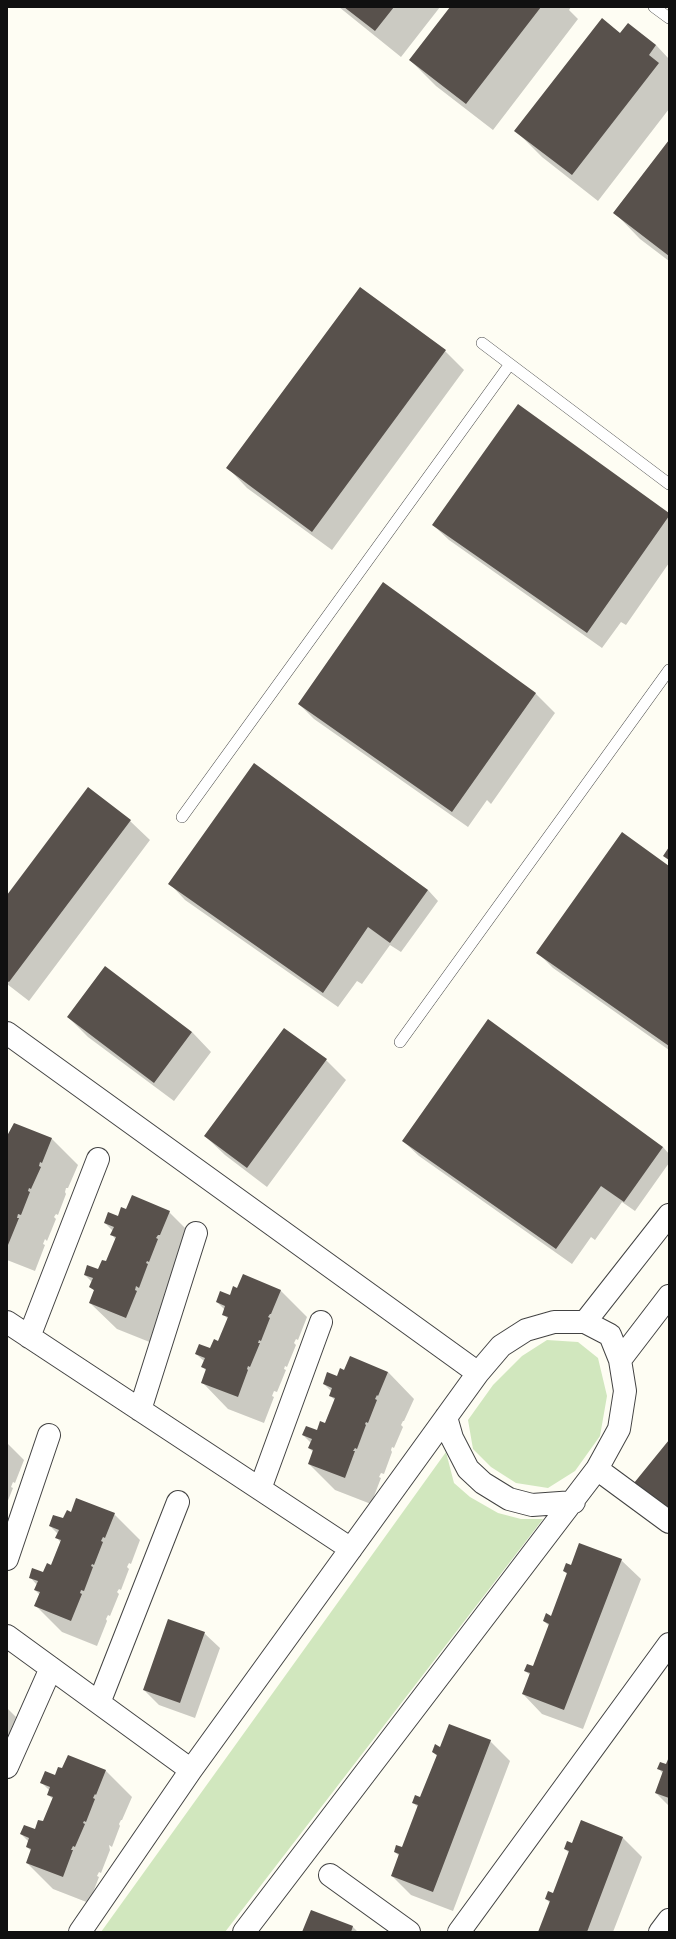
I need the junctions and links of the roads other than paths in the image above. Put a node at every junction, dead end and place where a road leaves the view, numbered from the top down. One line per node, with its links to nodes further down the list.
1 (654, 7): 2 (lane)
2 (669, 18)
3 (482, 343): 4 (lane)
4 (510, 364): 5 (lane); 7 (lane)
5 (669, 484)
6 (669, 670): 9 (lane)
7 (182, 817)
8 (7, 1033): 19 (street)
9 (400, 1042)
10 (98, 1159): 17 (street)
11 (669, 1215): 16 (street)
12 (196, 1233): 20 (street)
13 (669, 1296): 18 (street)
14 (7, 1322): 17 (street)
15 (321, 1322): 24 (street)
16 (585, 1322): 18 (street); 19 (street)
17 (29, 1337): 20 (street)
18 (620, 1360): 23 (street)
19 (478, 1373): 21 (street)
20 (140, 1410): 24 (street)
21 (446, 1417): 26 (street); 28 (street)
22 (49, 1435): 29 (street)
23 (597, 1469): 26 (street); 27 (street)
24 (260, 1490): 28 (street)
25 (178, 1502): 33 (street)
26 (574, 1502): 39 (street)
27 (669, 1522)
28 (351, 1549): 35 (street)
29 (7, 1559)
30 (7, 1636): 32 (street)
31 (669, 1644): 41 (street)
32 (51, 1668): 33 (street); 34 (street)
33 (98, 1703): 35 (street)
34 (7, 1767)
35 (191, 1770): 38 (street)
36 (330, 1875): 40 (street)
37 (669, 1920): 42 (street)
38 (80, 1932)
39 (244, 1932)
40 (410, 1932)
41 (459, 1932)
42 (660, 1932)

